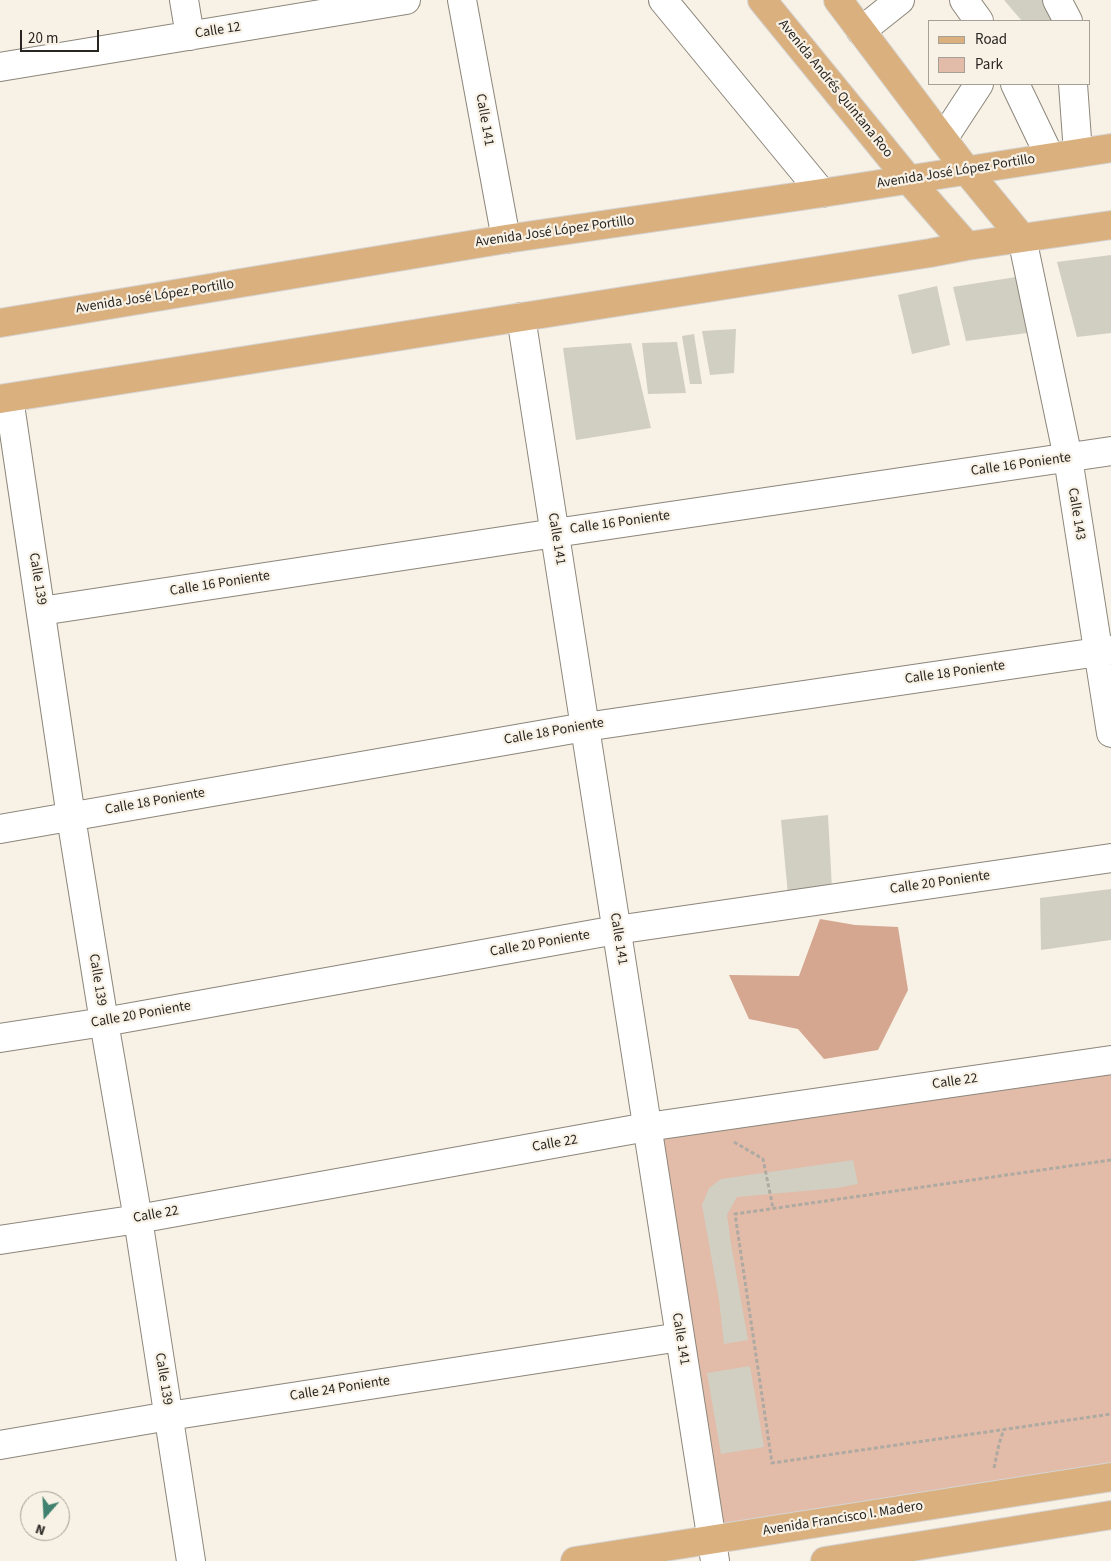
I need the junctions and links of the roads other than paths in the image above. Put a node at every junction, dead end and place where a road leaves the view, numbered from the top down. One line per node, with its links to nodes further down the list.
1 (184, 0): 13 (street)
2 (406, 0): 13 (street, Calle 12)
3 (462, 0): 27 (street, Calle 141)
4 (663, 0): 24 (street)
5 (762, 0): 23 (main road, Avenida Andrés Quintana Roo)
6 (838, 0): 12 (main road)
7 (900, 0): 12 (street)
8 (964, 0): 10 (street)
9 (1057, 0): 11 (street)
10 (977, 20)
11 (1067, 20)
12 (860, 31): 18 (main road)
13 (190, 36): 14 (street, Calle 12)
14 (0, 64)
15 (978, 85): 18 (street)
16 (1015, 85): 21 (street)
17 (1073, 85): 20 (street)
18 (943, 139): 22 (main road)
19 (1111, 148): 20 (main road, Avenida José López Portillo)
20 (1078, 153): 21 (main road, Avenida José López Portillo)
21 (1050, 158): 22 (main road, Avenida José López Portillo)
22 (967, 170): 23 (main road, Avenida José López Portillo); 26 (main road)
23 (909, 180): 24 (main road, Avenida José López Portillo); 28 (main road, Avenida Andrés Quintana Roo)
24 (822, 193): 27 (main road, Avenida José López Portillo)
25 (1111, 225): 26 (main road)
26 (1022, 238): 28 (main road); 33 (street, Calle 143)
27 (506, 239): 30 (main road, Avenida José López Portillo)
28 (967, 246): 29 (main road)
29 (522, 317): 31 (main road); 34 (street, Calle 141)
30 (0, 323)
31 (4, 398): 35 (street, Calle 139)
32 (1111, 451): 33 (street, Calle 16 Poniente)
33 (1068, 458): 34 (street, Calle 16 Poniente); 36 (street, Calle 143)
34 (555, 533): 35 (street, Calle 16 Poniente); 37 (street, Calle 141)
35 (41, 611): 39 (street, Calle 139)
36 (1105, 651): 37 (street, Calle 18 Poniente); 38 (street, Calle 143)
37 (585, 727): 39 (street, Calle 18 Poniente); 42 (street, Calle 141)
38 (1111, 733)
39 (72, 817): 40 (street, Calle 18 Poniente); 43 (street, Calle 139)
40 (0, 829)
41 (1111, 858): 42 (street, Calle 20 Poniente)
42 (616, 930): 43 (street, Calle 20 Poniente); 46 (street, Calle 141)
43 (104, 1022): 44 (street, Calle 20 Poniente); 47 (street, Calle 139)
44 (0, 1038)
45 (1111, 1060): 46 (street, Calle 22)
46 (647, 1127): 47 (street, Calle 22); 49 (street, Calle 141)
47 (138, 1219): 48 (street, Calle 22); 50 (street, Calle 139)
48 (0, 1240)
49 (680, 1337): 50 (street, Calle 24 Poniente); 54 (street, Calle 141)
50 (169, 1416): 51 (street, Calle 24 Poniente); 55 (street, Calle 139)
51 (0, 1445)
52 (1111, 1477): 54 (main road, Avenida Francisco I. Madero)
53 (1111, 1515): 57 (main road)
54 (713, 1550): 56 (main road, Avenida Francisco I. Madero)
55 (192, 1561)
56 (576, 1561)
57 (825, 1561)

